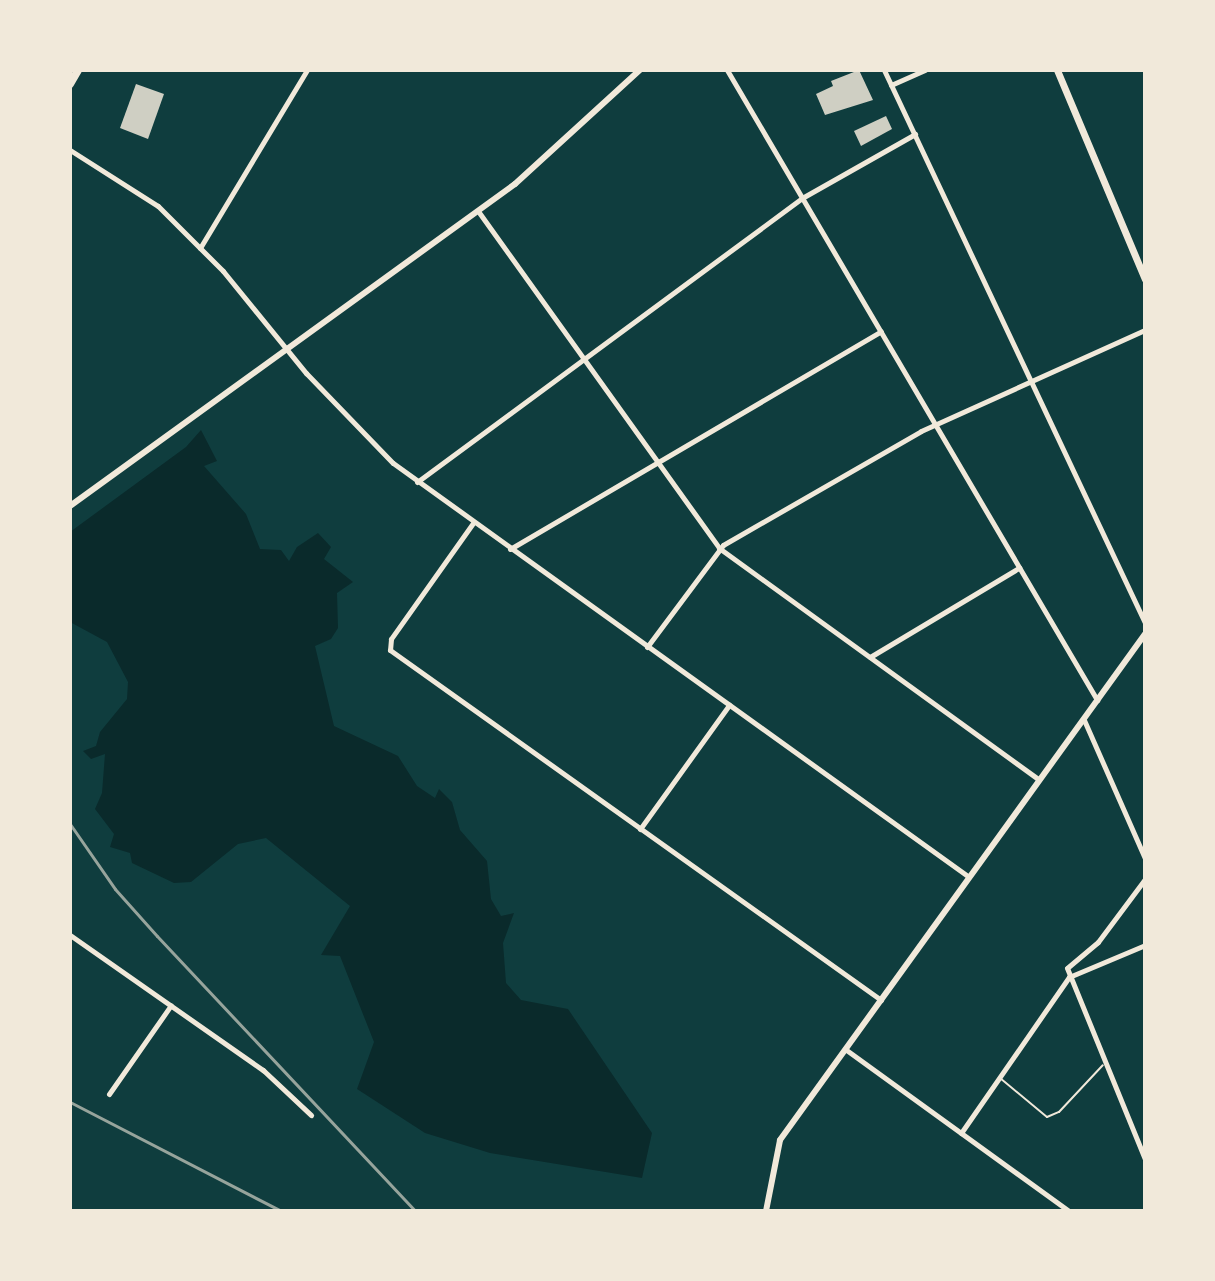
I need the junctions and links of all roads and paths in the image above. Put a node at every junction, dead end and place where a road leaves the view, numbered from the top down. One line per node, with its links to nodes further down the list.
1 (78, 70): 8 (highway)
2 (307, 70): 14 (street)
3 (640, 70): 13 (street)
4 (727, 70): 12 (street)
5 (884, 70): 9 (street)
6 (925, 70): 9 (street)
7 (1057, 70): 15 (main road)
8 (70, 84)
9 (891, 85): 10 (street)
10 (915, 134): 12 (street); 20 (street)
11 (70, 150): 14 (street)
12 (802, 198): 17 (street); 19 (street)
13 (478, 211): 18 (street); 19 (street)
14 (200, 248): 18 (street)
15 (1145, 279)
16 (1145, 330): 20 (street)
17 (881, 331): 21 (street); 22 (street)
18 (287, 350): 23 (street); 24 (street)
19 (583, 358): 22 (street); 23 (street)
20 (1031, 381): 21 (street); 29 (street)
21 (935, 424): 26 (street); 28 (street)
22 (655, 462): 26 (street); 27 (street)
23 (417, 482): 25 (street)
24 (70, 506)
25 (473, 523): 27 (street); 37 (street)
26 (719, 548): 31 (street); 32 (street)
27 (510, 549): 31 (street)
28 (1019, 568): 32 (street); 33 (street)
29 (1145, 623)
30 (1145, 634): 33 (street)
31 (647, 647): 34 (street)
32 (870, 657): 36 (street)
33 (1097, 700): 35 (street)
34 (729, 705): 37 (street); 41 (street)
35 (1084, 720): 36 (street); 39 (street)
36 (1039, 780): 41 (street)
37 (640, 829): 46 (street)
38 (1145, 834): 39 (street)
39 (1136, 838): 40 (street)
40 (1145, 858)
41 (969, 877): 46 (street)
42 (1145, 879): 45 (street)
43 (70, 935): 47 (street)
44 (1145, 945): 45 (street)
45 (1069, 977): 49 (street); 50 (street)
46 (881, 1000): 48 (street)
47 (171, 1005): 51 (street); 52 (street)
48 (845, 1049): 53 (street); 55 (street)
49 (1103, 1065): 50 (lane); 54 (street)
50 (1000, 1078): 53 (street)
51 (109, 1094)
52 (311, 1115)
53 (961, 1133): 56 (street)
54 (1145, 1159)
55 (766, 1211)
56 (1069, 1211)

